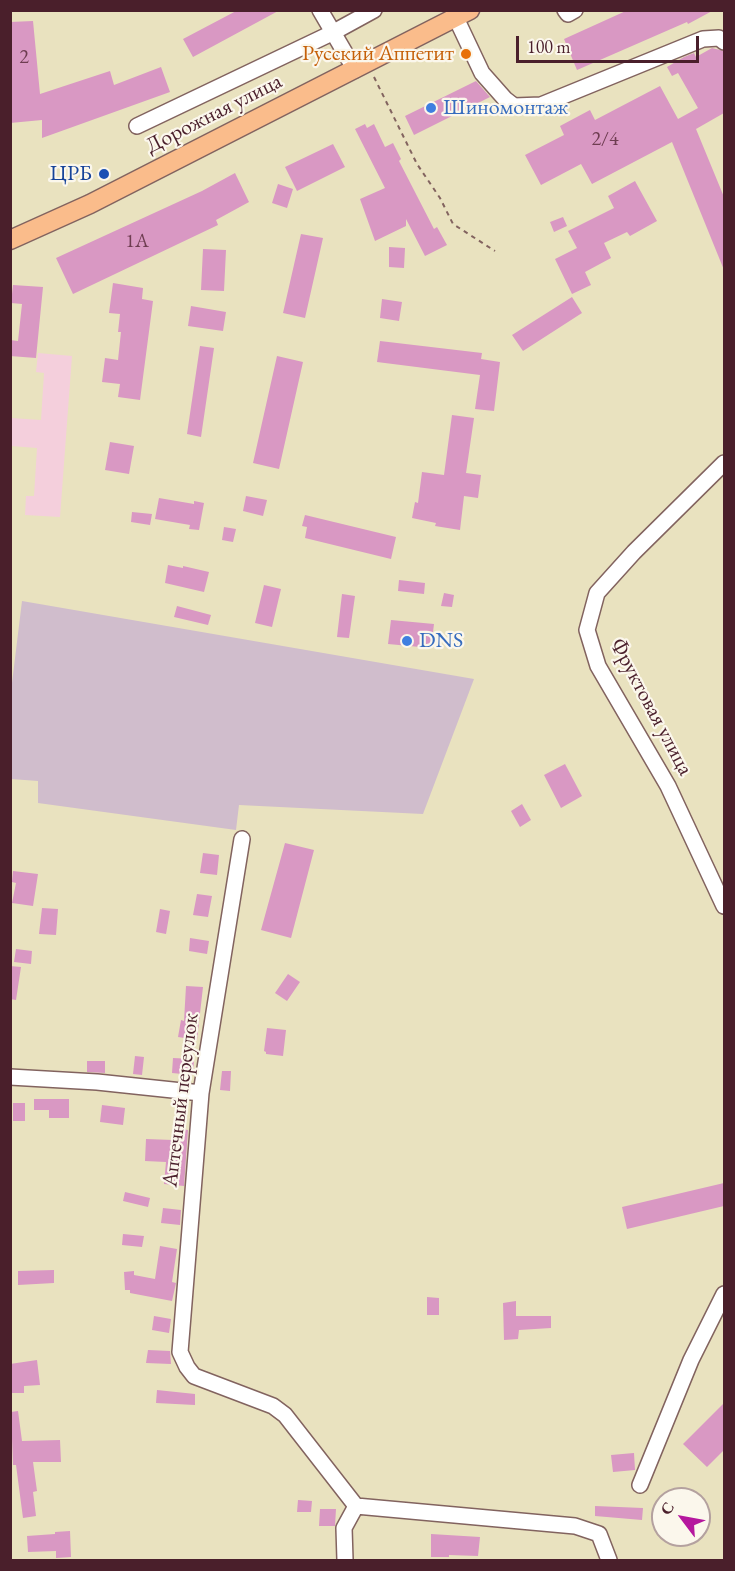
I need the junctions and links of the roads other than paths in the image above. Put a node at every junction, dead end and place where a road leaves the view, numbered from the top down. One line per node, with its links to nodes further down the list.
1 (320, 10): 6 (street)
2 (374, 10): 6 (street)
3 (565, 10): 4 (street)
4 (575, 10)
5 (463, 14): 7 (street); 8 (main road, Дорожная улица)
6 (332, 33): 8 (street); 9 (street)
7 (724, 42)
8 (361, 67): 10 (main road, Дорожная улица)
9 (136, 126)
10 (10, 240)
11 (724, 463): 13 (street, Фруктовая улица)
12 (242, 839): 15 (street, Аптечный переулок)
13 (724, 906)
14 (10, 1077): 15 (street)
15 (201, 1093): 18 (street, Аптечный переулок)
16 (724, 1294): 17 (street)
17 (640, 1485)
18 (356, 1506): 19 (street); 20 (street)
19 (345, 1560)
20 (609, 1560)

